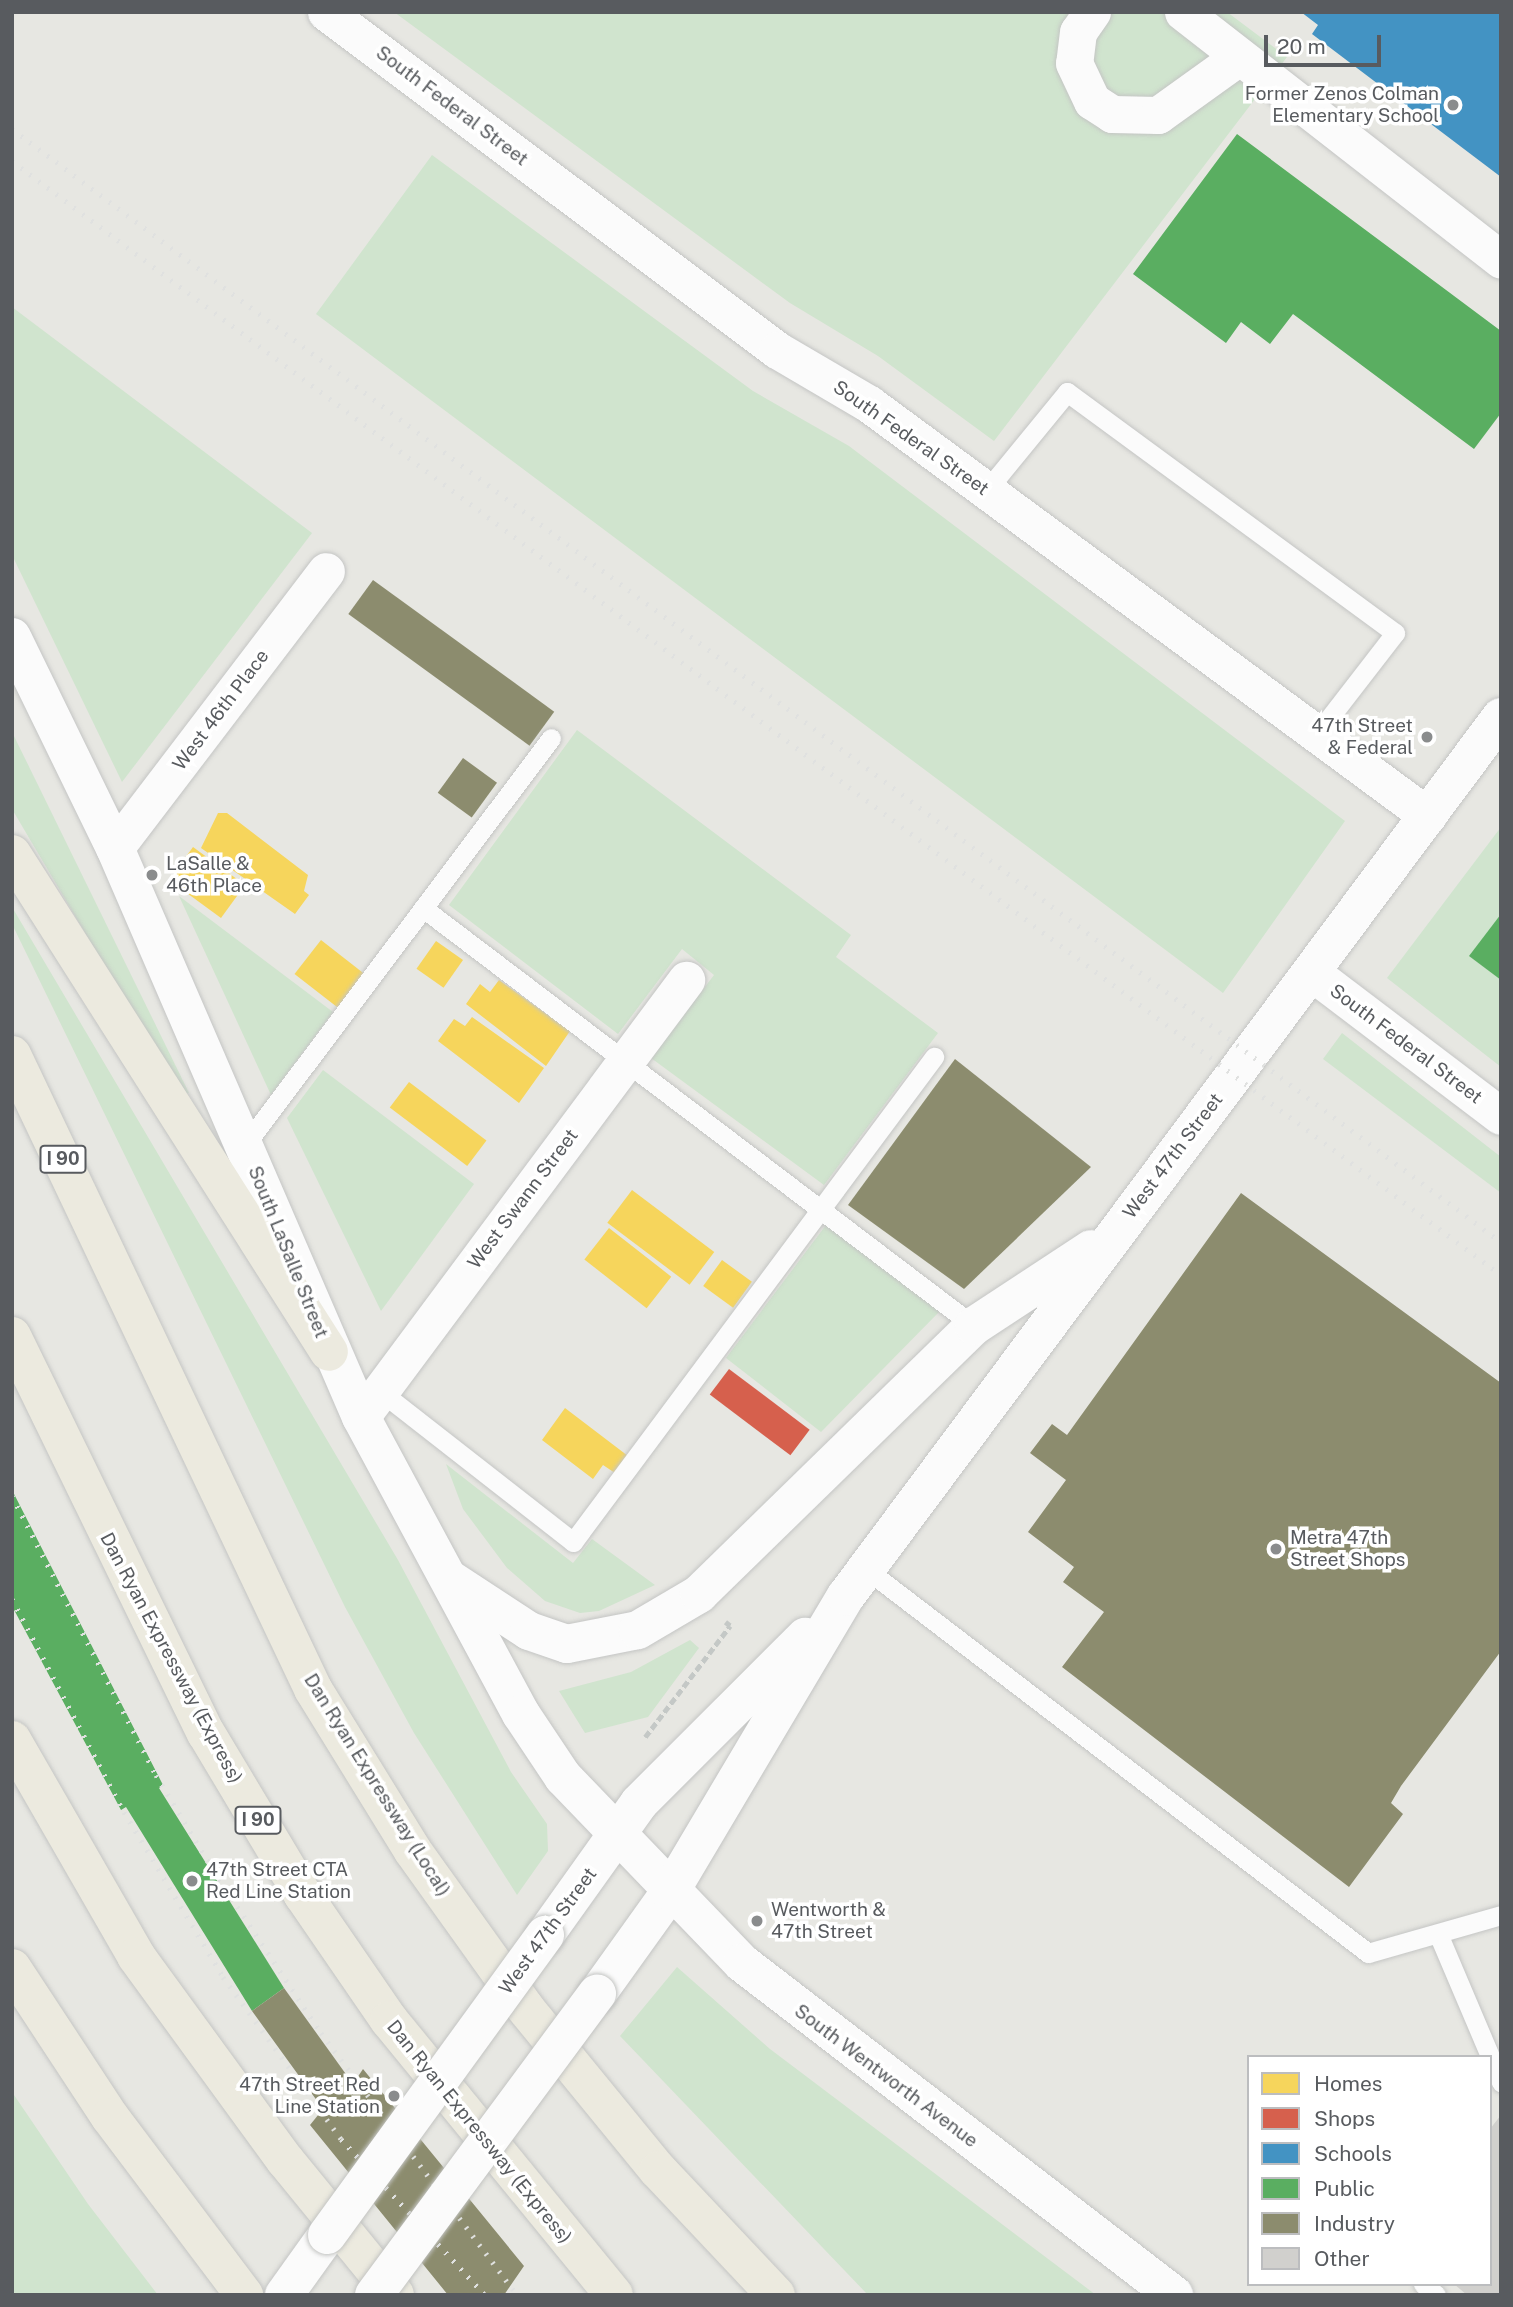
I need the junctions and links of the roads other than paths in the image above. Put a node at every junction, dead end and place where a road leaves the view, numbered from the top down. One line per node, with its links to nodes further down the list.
1 (326, 12): 6 (street, South Federal Street)
2 (1092, 12): 4 (street)
3 (1183, 12): 4 (street)
4 (1236, 60): 5 (street)
5 (1501, 260)
6 (986, 491): 10 (street, South Federal Street); 10 (lane)
7 (326, 571): 13 (street, West 46th Place)
8 (12, 637): 13 (main road, South LaSalle Street)
9 (1501, 717): 12 (main road, West 47th Street)
10 (1317, 734): 12 (street, South Federal Street)
11 (551, 737): 15 (lane)
12 (1428, 816): 16 (main road, West 47th Street)
13 (115, 848): 23 (main road, South LaSalle Street)
14 (12, 854): 29 (highway)
15 (423, 908): 20 (lane); 23 (lane)
16 (1311, 972): 22 (street, South Federal Street); 25 (main road, West 47th Street)
17 (686, 980): 20 (street, West Swann Street)
18 (12, 1055): 26 (highway, Dan Ryan Expressway (Local) / I 90)
19 (934, 1057): 24 (lane)
20 (625, 1061): 24 (lane); 30 (street, West Swann Street)
21 (12, 1112): 26 (highway)
22 (1501, 1116)
23 (245, 1146): 29 (main road, South LaSalle Street)
24 (820, 1209): 27 (lane); 30 (lane)
25 (1113, 1235): 27 (main road); 32 (main road, West 47th Street)
26 (113, 1263): 47 (highway, Dan Ryan Expressway (Local) / I 90)
27 (974, 1326): 31 (main road)
28 (12, 1336): 46 (highway, Dan Ryan Expressway (Express) / I 90)
29 (329, 1352): 30 (main road, South LaSalle Street)
30 (370, 1404): 31 (main road, South LaSalle Street)
31 (449, 1579): 34 (main road, South LaSalle Street)
32 (856, 1582): 34 (main road, West 47th Street); 35 (main road, West 47th Street); 37 (lane)
33 (12, 1740): 45 (highway)
34 (616, 1837): 35 (main road, South Wentworth Avenue); 43 (main road, West 47th Street, bridge)
35 (670, 1892): 44 (main road, West 47th Street, bridge); 48 (main road, South Wentworth Avenue)
36 (1501, 1915): 37 (lane)
37 (1439, 1936): 39 (lane)
38 (12, 1968): 42 (highway)
39 (1490, 2055)
40 (1492, 2061): 41 (lane)
41 (1501, 2082)
42 (244, 2295)
43 (284, 2295)
44 (374, 2295)
45 (395, 2295)
46 (614, 2295)
47 (776, 2295)
48 (1174, 2295)

